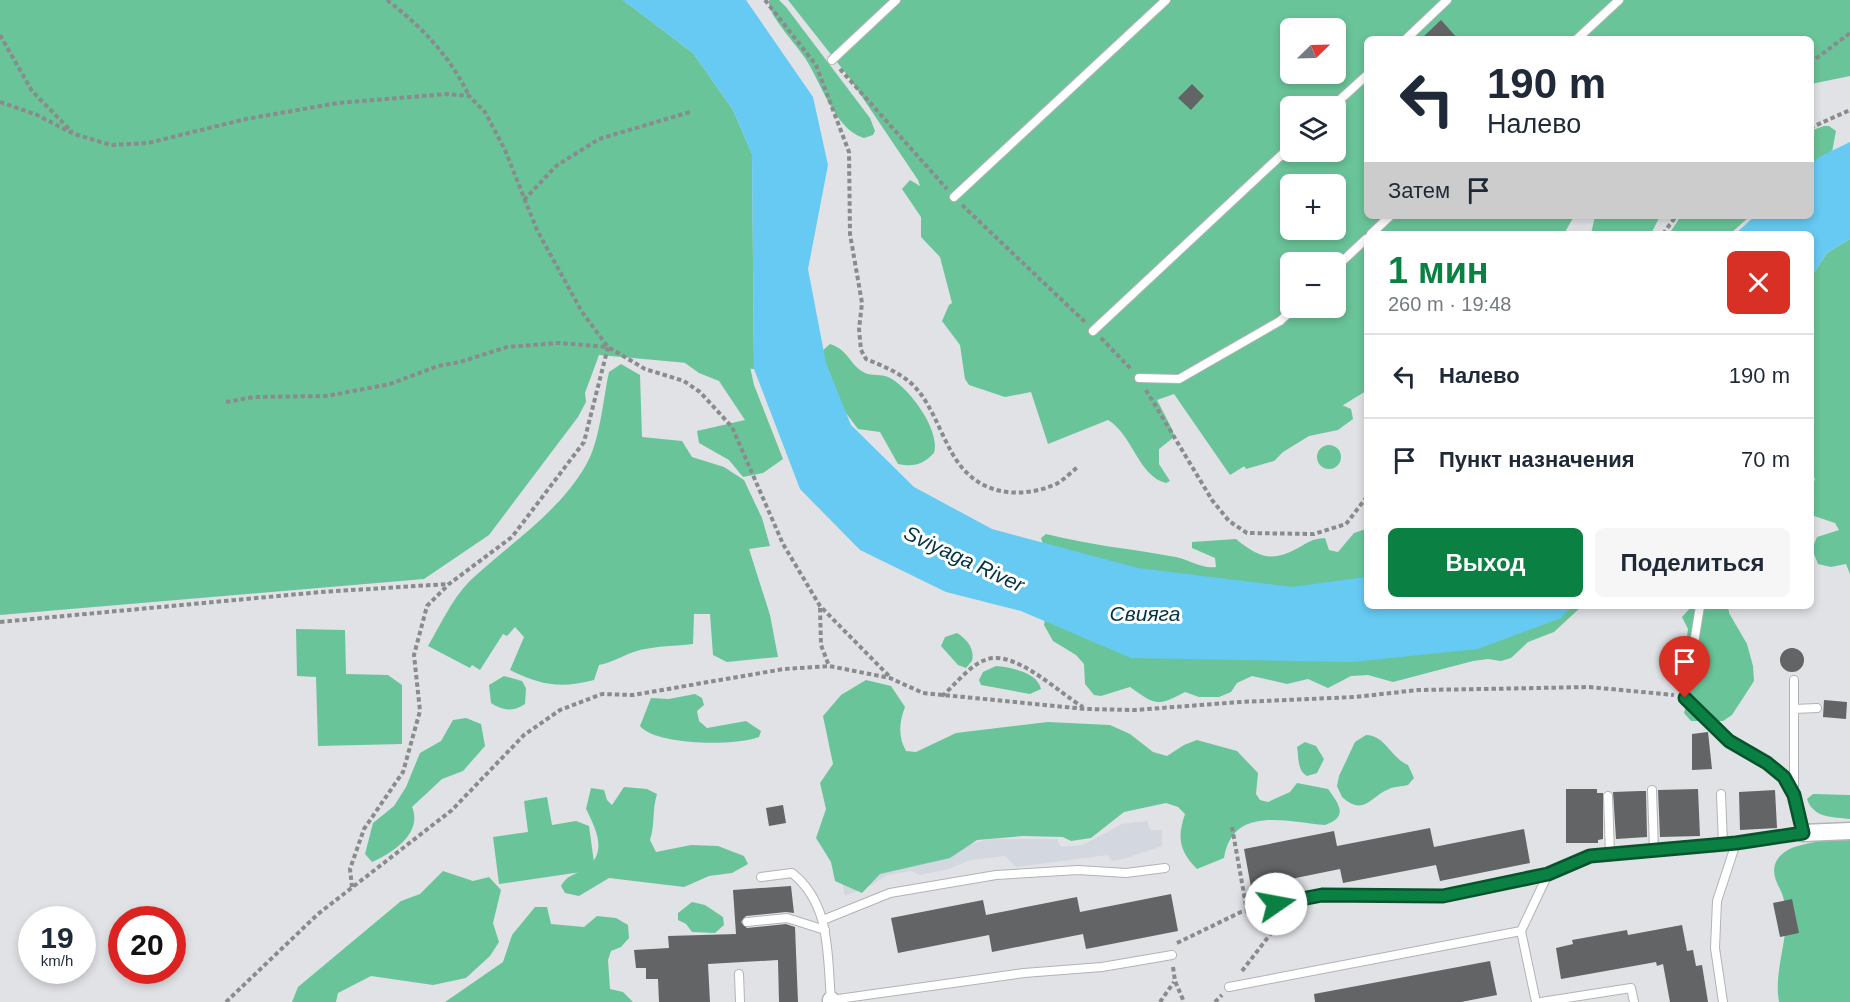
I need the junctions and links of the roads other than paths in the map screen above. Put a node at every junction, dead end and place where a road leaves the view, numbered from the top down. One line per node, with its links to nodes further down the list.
1 (896, 0): 7 (lane)
2 (1166, 0): 11 (lane)
3 (1447, 0): 5 (lane)
4 (1618, 0): 6 (lane)
5 (1409, 36)
6 (1580, 36)
7 (832, 60)
8 (1364, 77): 9 (lane)
9 (1344, 96)
10 (1280, 156): 17 (lane)
11 (954, 197)
12 (1387, 219): 13 (lane)
13 (1374, 231)
14 (1364, 240): 15 (lane)
15 (1346, 257)
16 (1283, 318): 18 (lane)
17 (1093, 331)
18 (1139, 378)
19 (1700, 609): 25 (lane)
20 (1794, 680): 22 (lane)
21 (1817, 708): 22 (lane)
22 (1794, 709): 25 (lane)
23 (1652, 790): 31 (lane)
24 (1721, 794): 30 (lane)
25 (1794, 795): 28 (lane)
26 (1608, 796): 32 (lane)
27 (1850, 831): 28 (street)
28 (1803, 833): 29 (lane)
29 (1736, 843): 30 (lane); 49 (lane)
30 (1723, 844): 31 (lane)
31 (1654, 850): 32 (lane)
32 (1611, 855): 34 (lane)
33 (1165, 868): 36 (lane)
34 (1548, 874): 38 (lane); 40 (lane)
35 (761, 877): 36 (lane)
36 (823, 920): 39 (lane)
37 (747, 922): 39 (lane)
38 (1279, 922)
39 (825, 930): 44 (lane)
40 (1521, 931): 43 (lane); 46 (lane)
41 (1172, 955): 44 (lane)
42 (739, 974): 45 (lane)
43 (1229, 987)
44 (831, 1001)
45 (740, 1002)
46 (1536, 1002)
47 (1541, 1002): 48 (lane)
48 (1634, 1002)
49 (1722, 1002)

